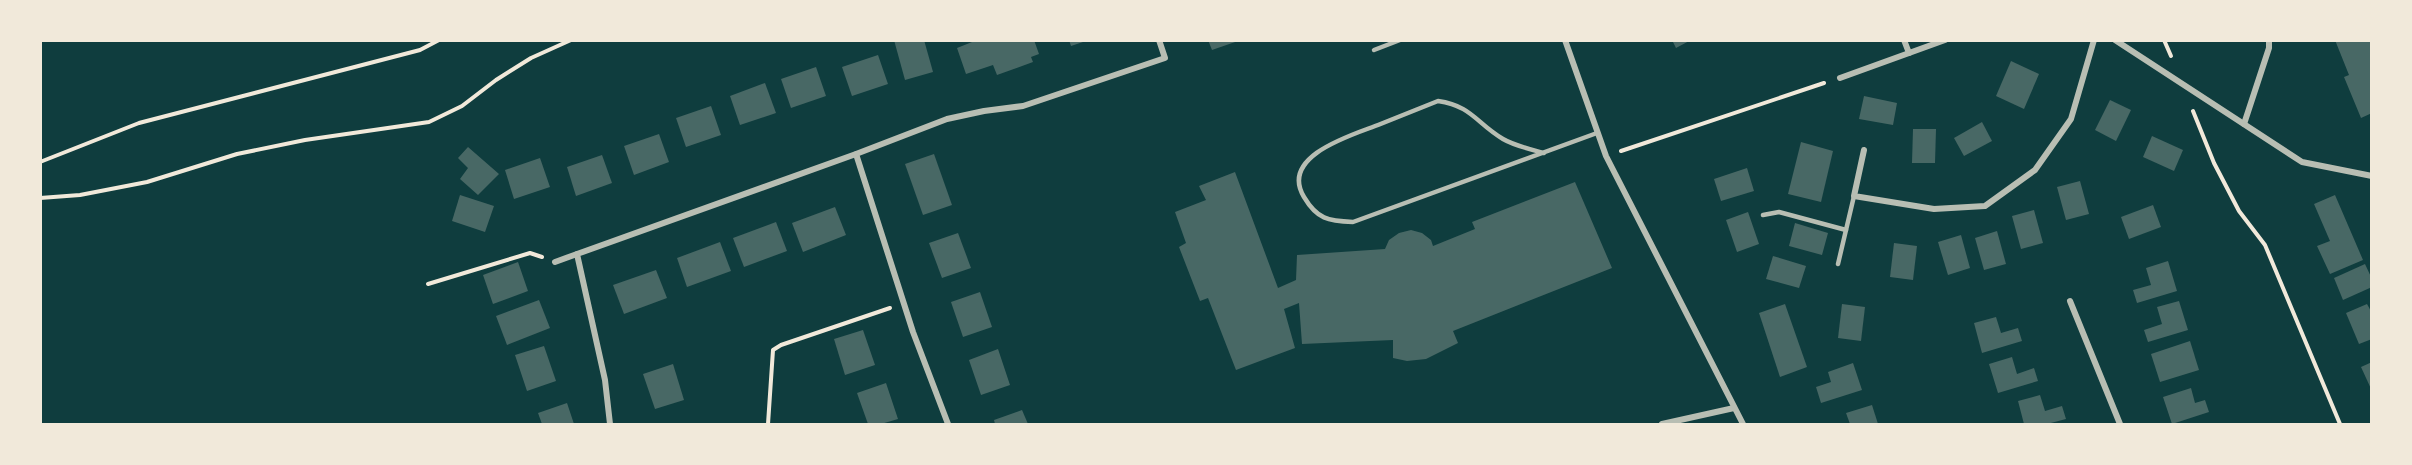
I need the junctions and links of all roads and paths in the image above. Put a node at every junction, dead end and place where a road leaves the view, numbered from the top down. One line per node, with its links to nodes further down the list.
1 (439, 40): 21 (path)
2 (571, 40): 24 (path)
3 (1159, 40): 19 (street)
4 (1400, 40): 11 (lane)
5 (1565, 40): 16 (street)
6 (1904, 40): 12 (street)
7 (1945, 40): 12 (street)
8 (2094, 40): 23 (street)
9 (2115, 40): 14 (street)
10 (2269, 40): 15 (street)
11 (1374, 50)
12 (1909, 53): 13 (street)
13 (1840, 78): 20 (path)
14 (2183, 85): 15 (street); 40 (path)
15 (2244, 124): 22 (street)
16 (1598, 133): 18 (lane); 20 (street)
17 (1864, 150): 23 (street)
18 (1544, 153): 18 (lane)
19 (856, 154): 27 (street); 32 (street)
20 (1606, 156): 33 (street)
21 (40, 162)
22 (2372, 176)
23 (1854, 196): 26 (lane)
24 (40, 198)
25 (1763, 215): 26 (lane)
26 (1846, 230): 29 (lane)
27 (577, 254): 28 (street); 34 (street)
28 (555, 262): 30 (path)
29 (1838, 264)
30 (428, 284)
31 (2070, 301): 39 (street)
32 (904, 303): 35 (path); 36 (street)
33 (1734, 408): 37 (street); 38 (street)
34 (610, 424)
35 (768, 424)
36 (948, 424)
37 (1662, 424)
38 (1743, 424)
39 (2120, 424)
40 (2340, 424)

